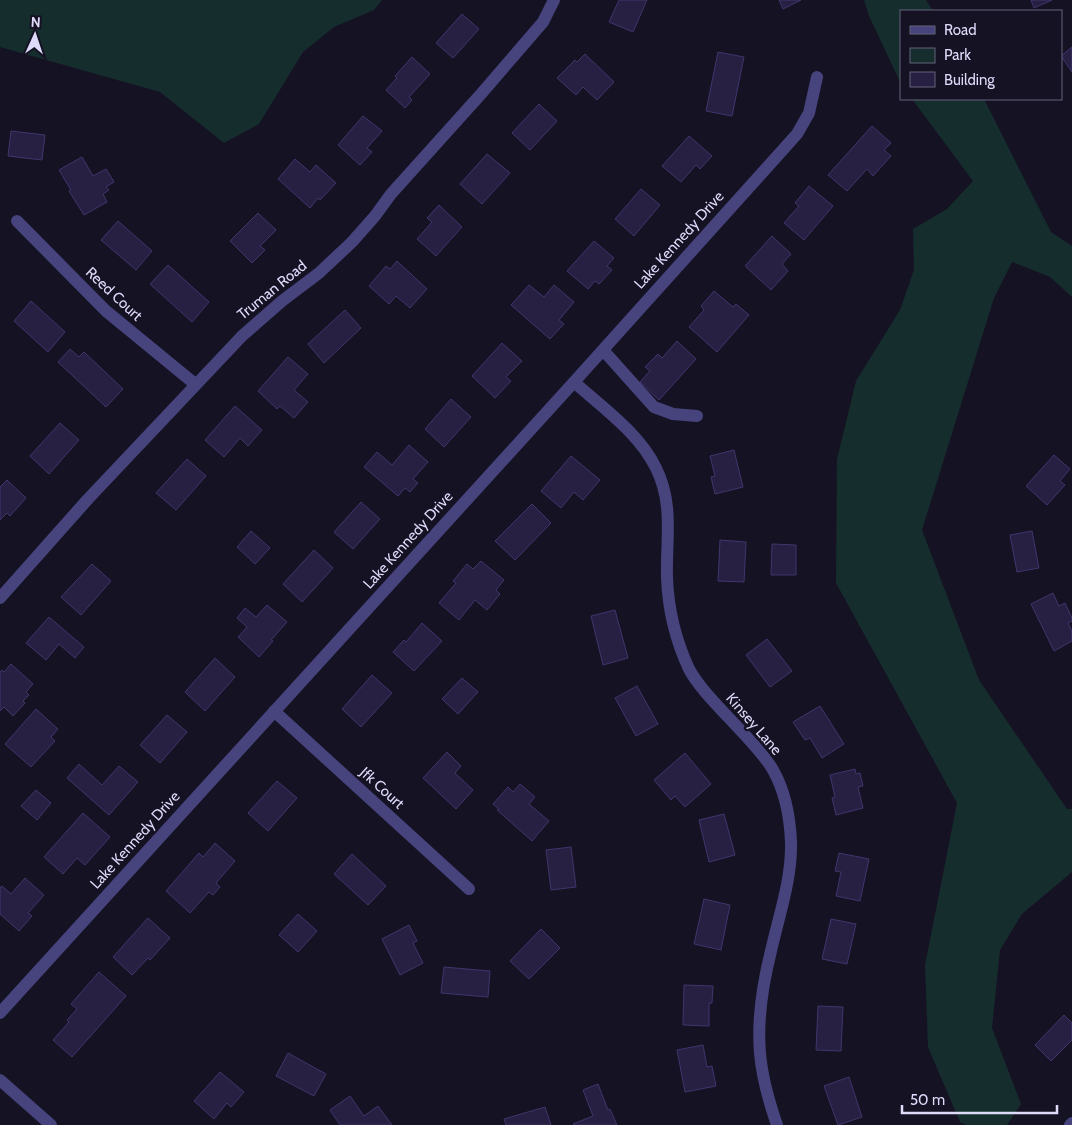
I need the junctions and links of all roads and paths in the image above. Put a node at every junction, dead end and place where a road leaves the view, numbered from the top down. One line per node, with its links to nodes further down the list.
1 (554, 0): 6 (street, Truman Road)
2 (818, 77): 4 (street, Lake Kennedy Drive)
3 (17, 221): 6 (street, Reed Court)
4 (603, 350): 5 (street, Lake Kennedy Drive); 7 (street)
5 (574, 382): 9 (street, Lake Kennedy Drive); 14 (street, Kinsey Lane)
6 (195, 384): 8 (street, Truman Road)
7 (696, 416)
8 (2, 593)
9 (274, 710): 10 (street, Jfk Court); 11 (street, Lake Kennedy Drive)
10 (468, 889)
11 (0, 1013)
12 (0, 1080): 13 (street)
13 (51, 1125)
14 (777, 1125)

